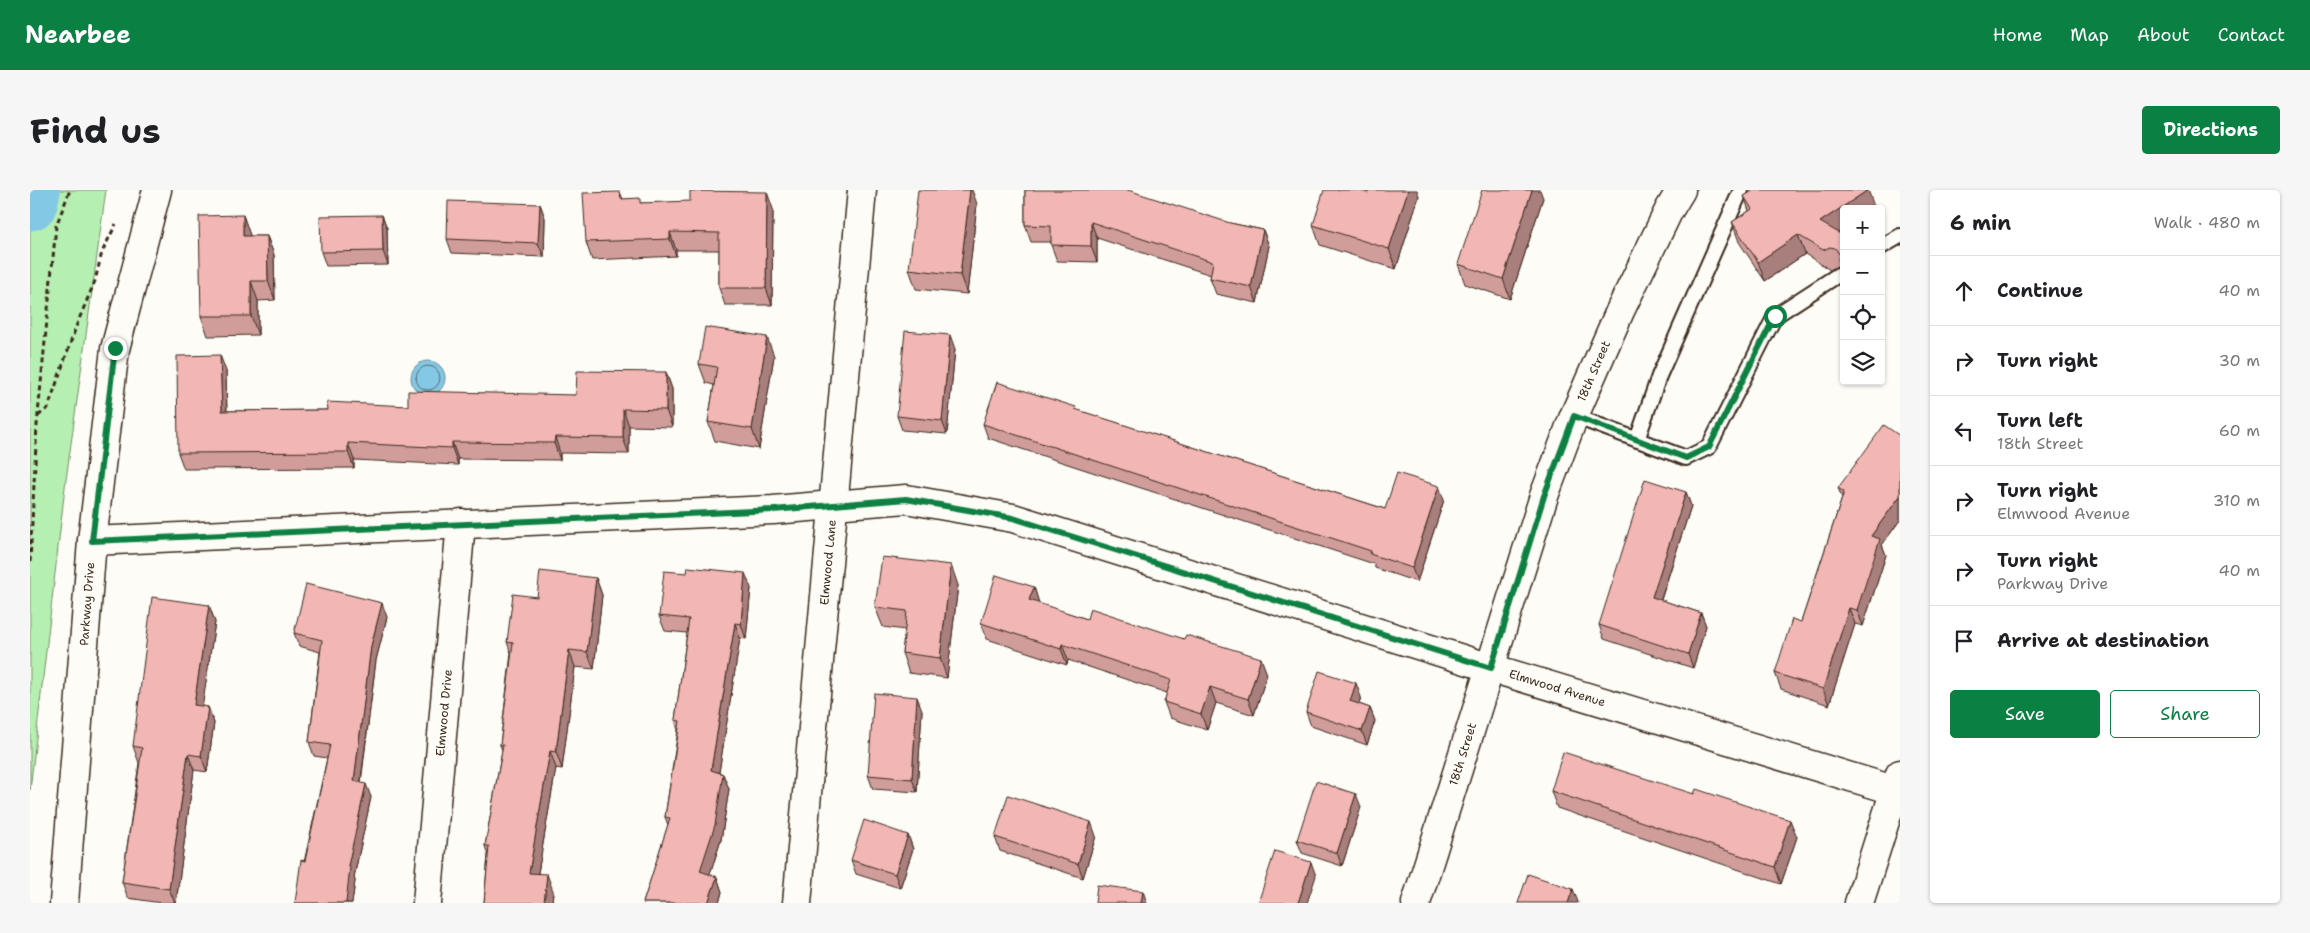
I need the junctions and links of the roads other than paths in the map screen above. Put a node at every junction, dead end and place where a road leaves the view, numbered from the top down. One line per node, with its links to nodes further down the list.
1 (157, 190): 12 (street, Parkway Drive)
2 (862, 190): 10 (street, Elmwood Lane)
3 (1742, 190): 9 (lane)
4 (1671, 197): 8 (street, 18th Street)
5 (1900, 236): 6 (lane)
6 (1885, 245)
7 (1838, 275): 9 (lane)
8 (1574, 416): 9 (lane); 13 (street, 18th Street)
9 (1637, 440)
10 (835, 505): 11 (street, Elmwood Avenue); 13 (street, Elmwood Avenue); 17 (street, Elmwood Lane)
11 (461, 523): 12 (street, Elmwood Avenue); 16 (street, Elmwood Drive)
12 (92, 541): 15 (street, Parkway Drive)
13 (1491, 668): 14 (street, Elmwood Avenue); 18 (street, 18th Street)
14 (1898, 785): 19 (street)
15 (64, 903)
16 (427, 903)
17 (797, 903)
18 (1416, 903)
19 (1860, 903)

